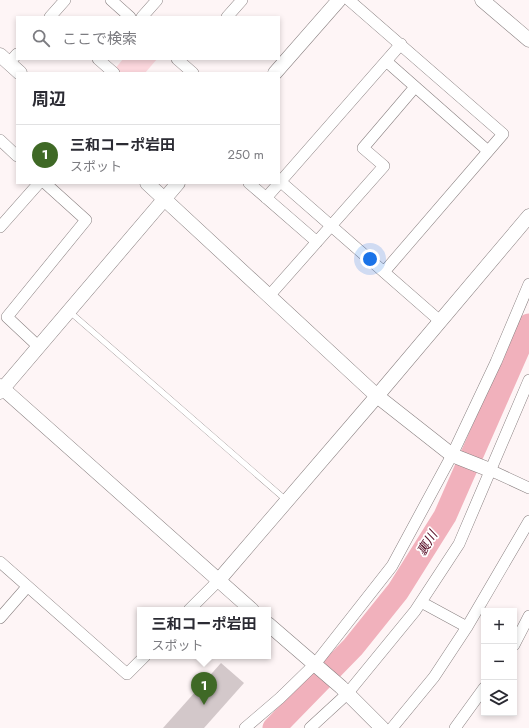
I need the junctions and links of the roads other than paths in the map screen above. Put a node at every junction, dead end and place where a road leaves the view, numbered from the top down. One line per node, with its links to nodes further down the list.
1 (65, 0): 9 (street)
2 (111, 0): 8 (street)
3 (157, 0): 10 (street)
4 (242, 0): 11 (street)
5 (339, 0): 19 (street)
6 (349, 0): 13 (street)
7 (482, 0): 12 (street)
8 (123, 15)
9 (51, 16)
10 (143, 16)
11 (229, 16)
12 (529, 40)
13 (401, 44): 16 (street); 22 (street)
14 (9, 58): 17 (street)
15 (99, 60): 18 (street)
16 (386, 61): 20 (street); 24 (street)
17 (19, 72)
18 (113, 72)
19 (276, 72)
20 (416, 87): 22 (street); 34 (street)
21 (0, 140): 23 (street)
22 (488, 151): 37 (street)
23 (16, 155)
24 (281, 182): 34 (street)
25 (38, 184): 35 (street)
26 (46, 184): 42 (street)
27 (147, 184): 31 (street)
28 (177, 184): 31 (street)
29 (250, 184): 32 (street)
30 (279, 184): 32 (street)
31 (164, 198): 39 (street); 40 (street)
32 (266, 198): 36 (street)
33 (529, 216): 41 (street)
34 (331, 226): 36 (street); 37 (street)
35 (0, 227)
36 (317, 242): 39 (street)
37 (384, 272): 41 (street)
38 (529, 284): 46 (street)
39 (269, 296): 45 (street)
40 (70, 312): 42 (street); 49 (lane)
41 (440, 321): 45 (street)
42 (39, 346): 44 (street)
43 (529, 380): 47 (street)
44 (1, 389): 52 (street)
45 (377, 396): 46 (street); 49 (street)
46 (454, 456): 47 (street); 63 (street)
47 (485, 468): 48 (street); 54 (street)
48 (529, 488)
49 (286, 500): 52 (street)
50 (529, 521): 60 (street)
51 (0, 562): 53 (street)
52 (218, 581): 55 (street); 56 (street)
53 (27, 587): 58 (street); 62 (street)
54 (421, 602): 60 (street); 64 (street)
55 (192, 607)
56 (248, 607)
57 (529, 616): 61 (street)
58 (0, 618)
59 (271, 627): 63 (street)
60 (467, 627): 69 (street)
61 (515, 644)
62 (142, 659)
63 (318, 667): 64 (street); 66 (street)
64 (344, 690): 67 (street); 68 (street)
65 (481, 692): 70 (street)
66 (245, 728)
67 (310, 728)
68 (382, 728)
69 (392, 728)
70 (455, 728)

